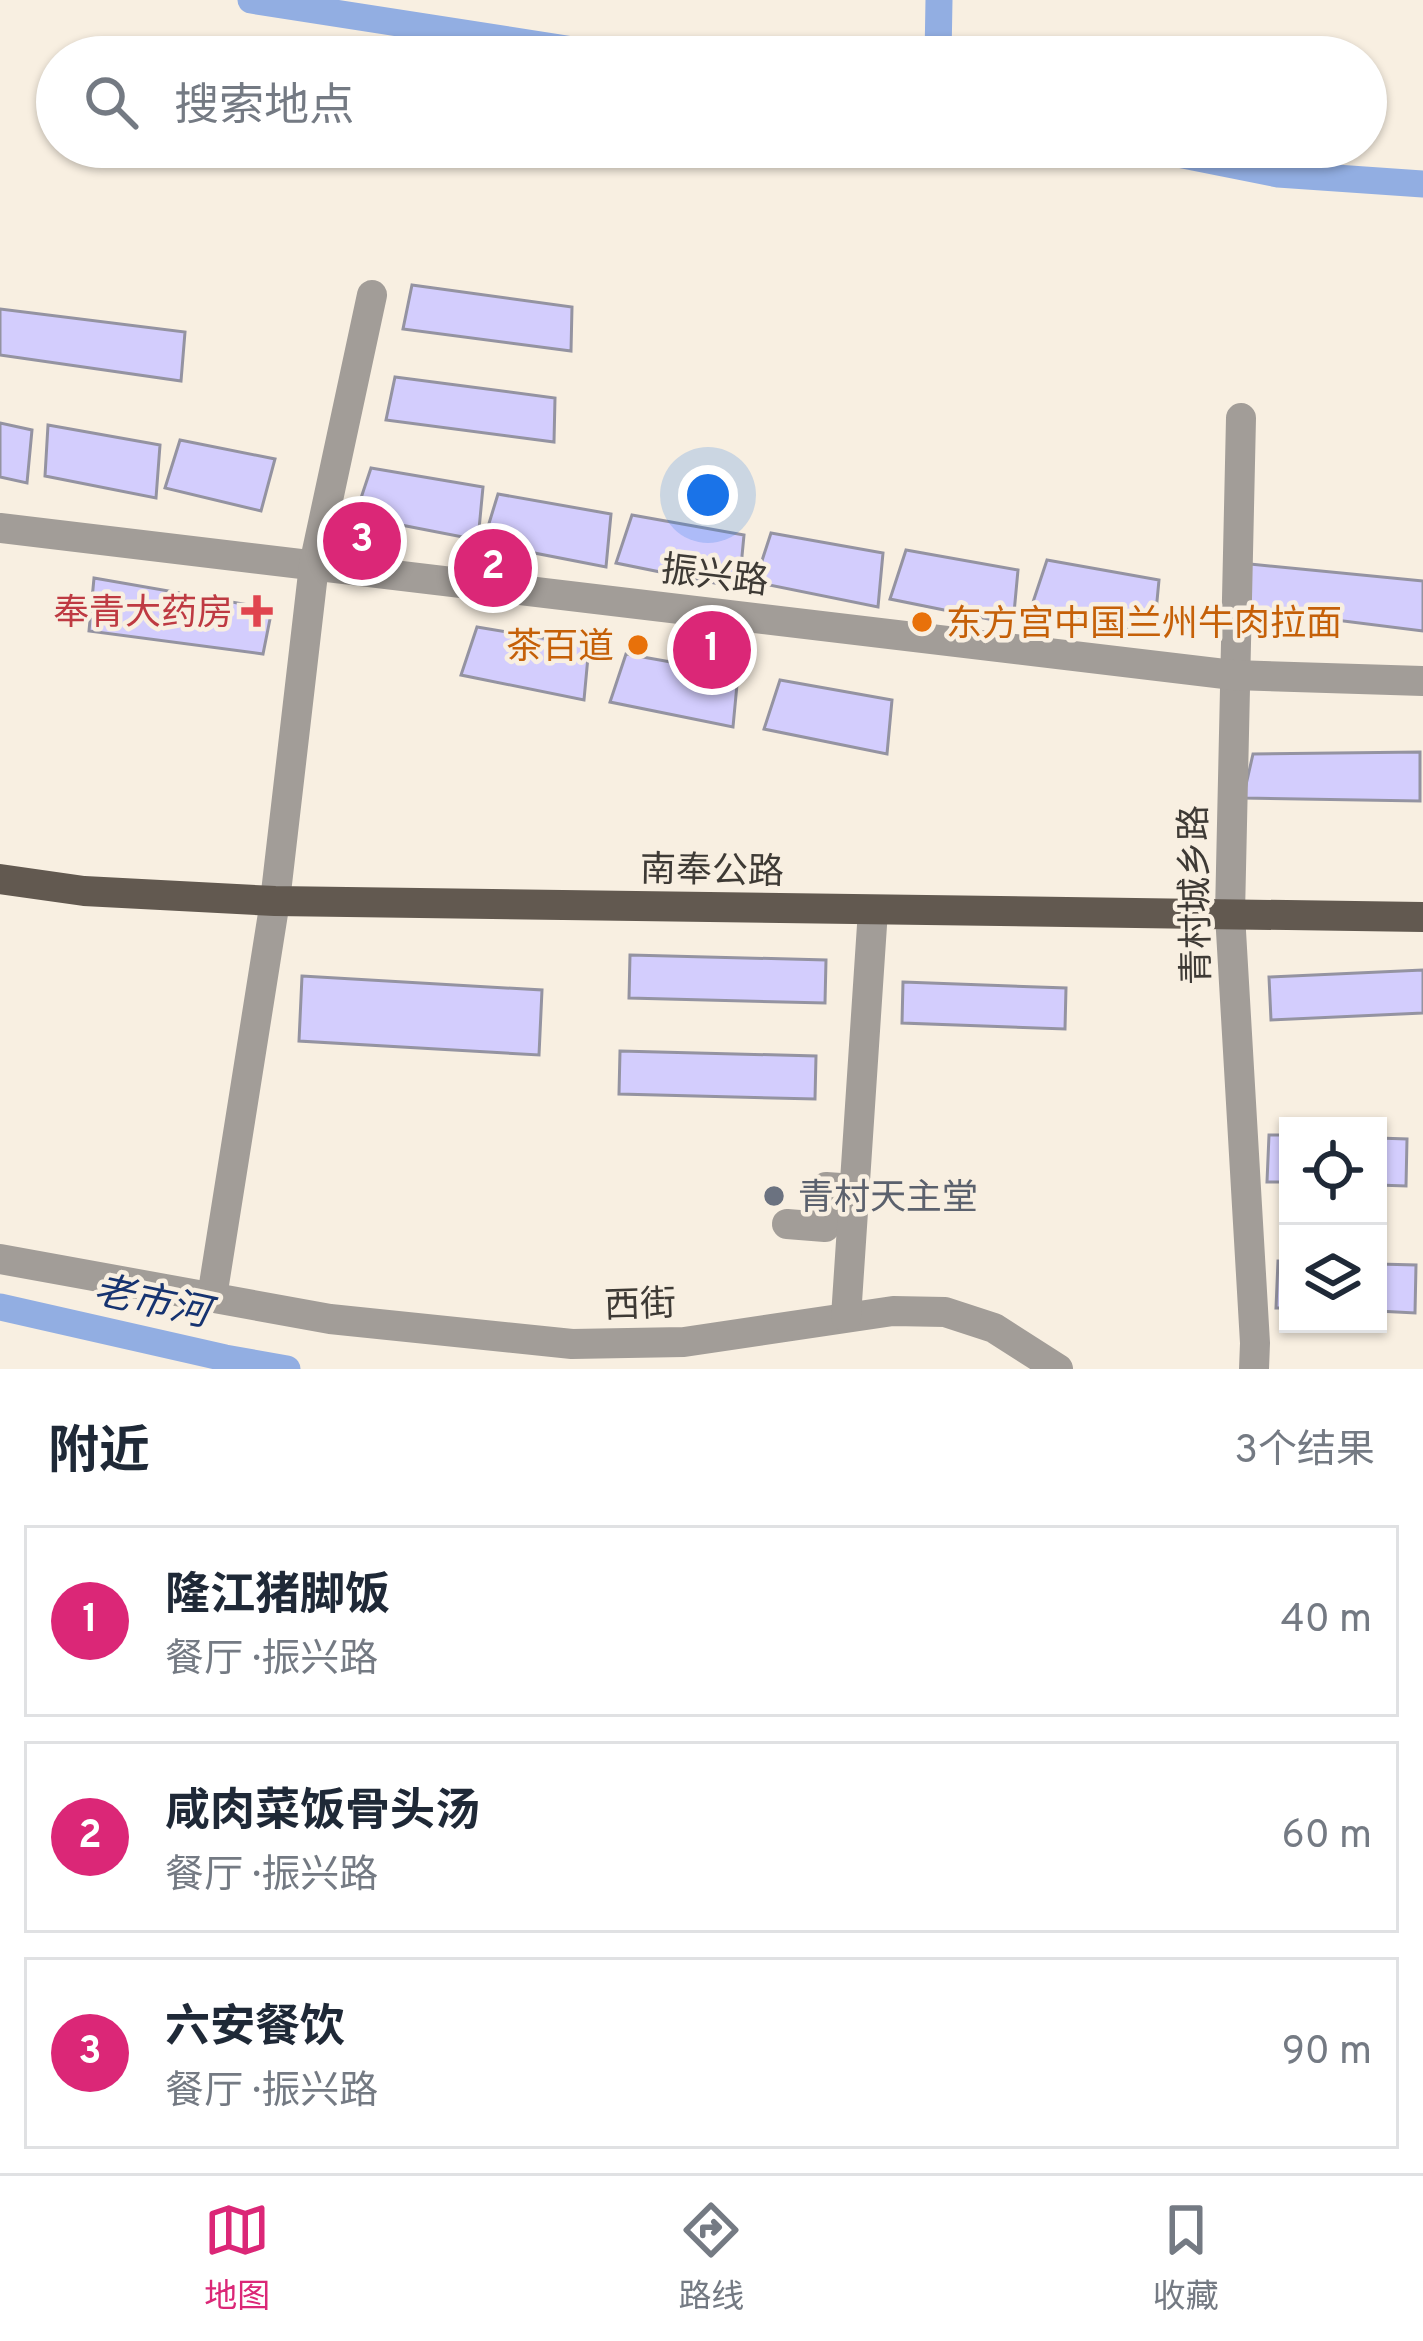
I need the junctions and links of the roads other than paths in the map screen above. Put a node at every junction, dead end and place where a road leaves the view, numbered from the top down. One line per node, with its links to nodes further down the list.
1 (372, 295): 4 (street)
2 (1241, 418): 5 (street, 青村城乡路)
3 (0, 528): 4 (street, 振兴路)
4 (314, 565): 5 (street, 振兴路); 8 (street)
5 (1233, 675): 6 (street, 振兴路); 10 (street, 青村城乡路)
6 (1423, 681)
7 (0, 879): 8 (main road, 南奉公路)
8 (275, 901): 9 (main road, 南奉公路); 15 (street)
9 (873, 910): 10 (main road, 南奉公路); 12 (street)
10 (1230, 914): 11 (main road, 南奉公路); 18 (street, 青村城乡路)
11 (1423, 916)
12 (856, 1189): 13 (street); 16 (street)
13 (788, 1224)
14 (0, 1259): 15 (street, 西街)
15 (212, 1297): 16 (street, 西街)
16 (846, 1318): 17 (street, 西街)
17 (1058, 1369)
18 (1254, 1369)

